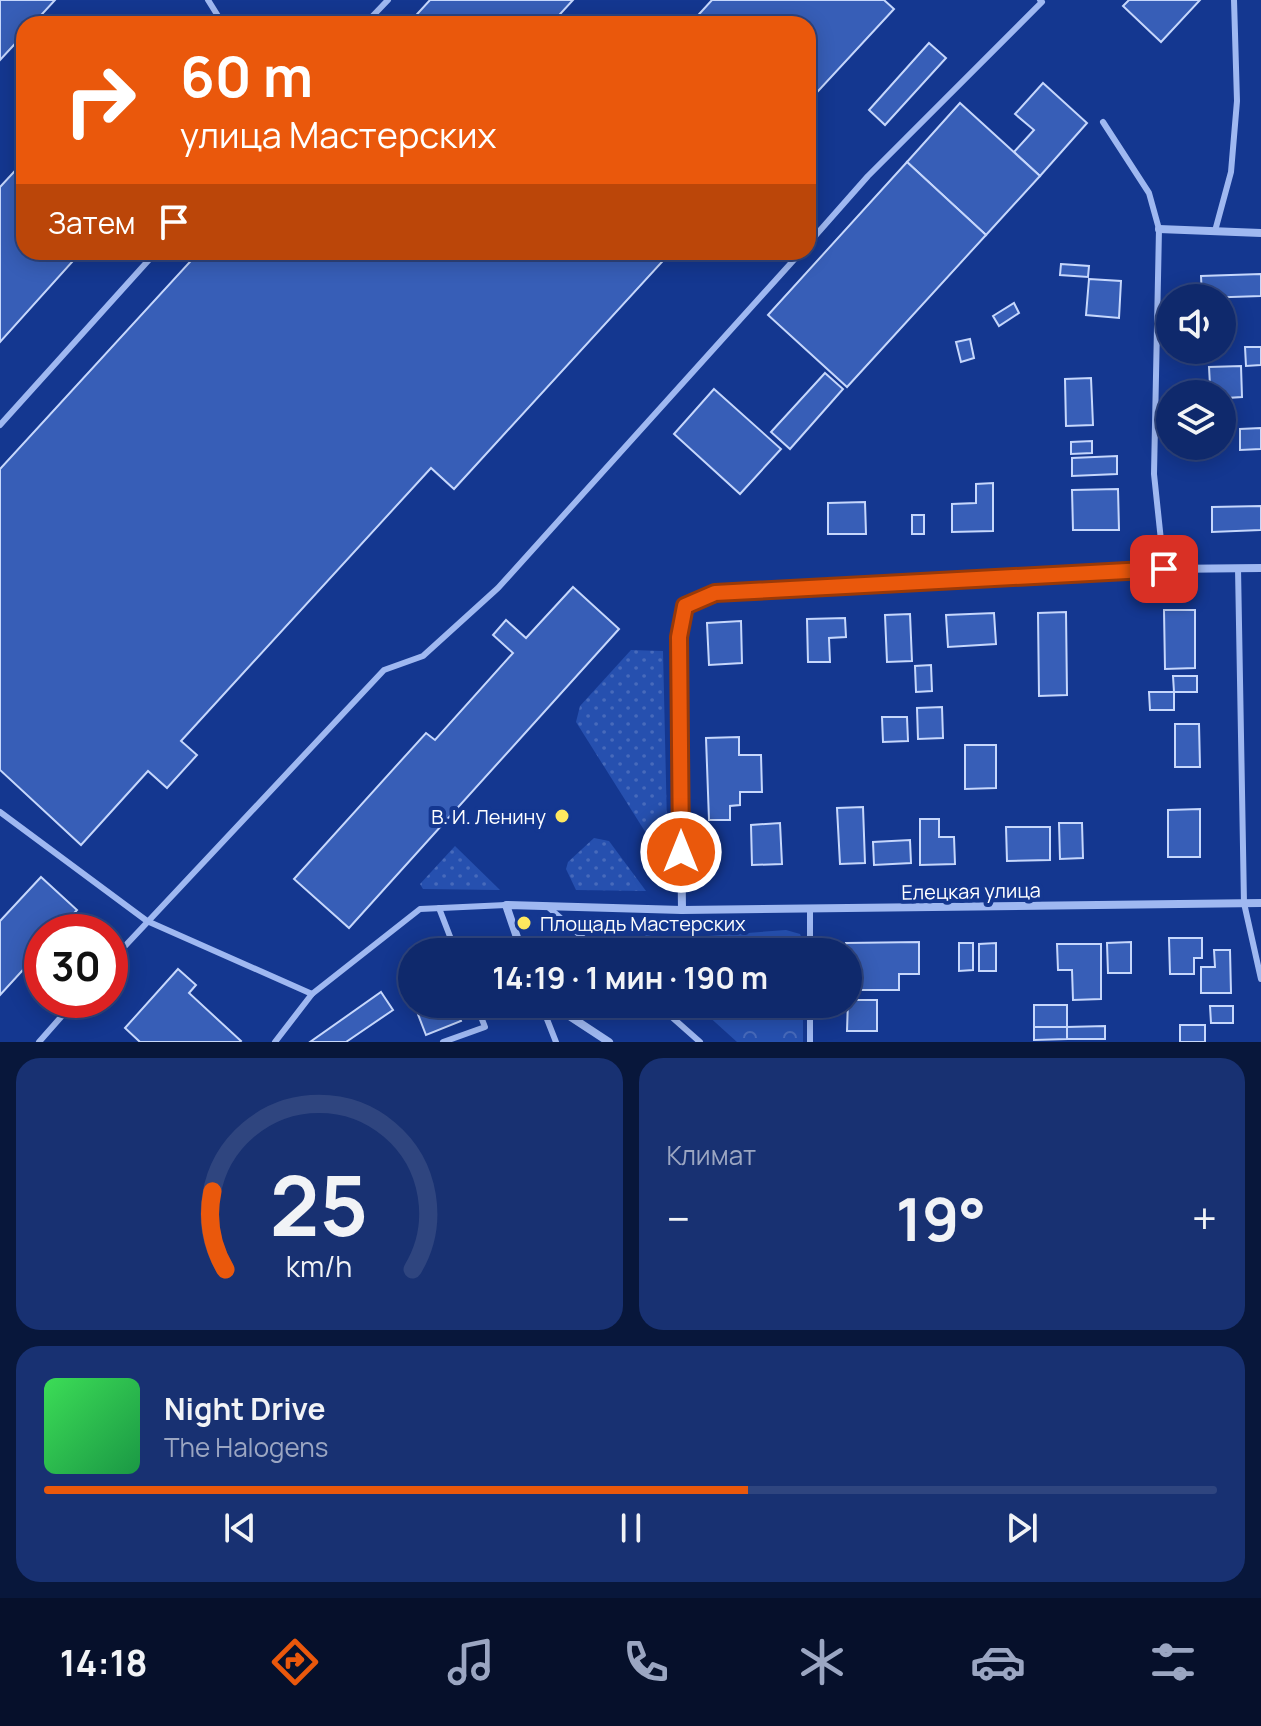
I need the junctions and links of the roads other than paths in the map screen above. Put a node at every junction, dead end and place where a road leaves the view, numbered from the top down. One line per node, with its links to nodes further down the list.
1 (388, 0): 4 (lane)
2 (1234, 0): 7 (lane)
3 (1042, 1): 9 (lane)
4 (373, 16)
5 (1103, 122): 6 (lane)
6 (1159, 229): 7 (street); 15 (lane)
7 (1215, 231): 8 (street)
8 (1261, 233)
9 (816, 235)
10 (149, 260): 12 (lane)
11 (794, 260): 24 (lane)
12 (0, 425)
13 (1238, 568): 14 (street); 15 (street); 17 (lane)
14 (1261, 568)
15 (1164, 569): 23 (street)
16 (0, 812): 24 (lane)
17 (1244, 903): 18 (street, Елецкая улица); 22 (street, Елецкая улица); 30 (lane)
18 (1261, 903)
19 (506, 905): 20 (street, Елецкая улица); 21 (lane); 26 (street)
20 (547, 906): 23 (street, Елецкая улица); 27 (lane)
21 (439, 908): 25 (lane); 31 (lane)
22 (810, 909): 23 (street, Елецкая улица); 28 (lane)
23 (682, 910)
24 (147, 921): 29 (lane); 31 (lane)
25 (451, 938)
26 (517, 938)
27 (583, 938)
28 (810, 938)
29 (128, 942)
30 (1261, 979)
31 (312, 994): 39 (lane)
32 (60, 1018): 38 (lane)
33 (481, 1018): 40 (lane)
34 (547, 1018): 41 (lane)
35 (572, 1018): 42 (street)
36 (673, 1018): 43 (lane)
37 (810, 1018): 44 (lane)
38 (39, 1042)
39 (275, 1042)
40 (443, 1042)
41 (556, 1042)
42 (609, 1042)
43 (700, 1042)
44 (810, 1042)

